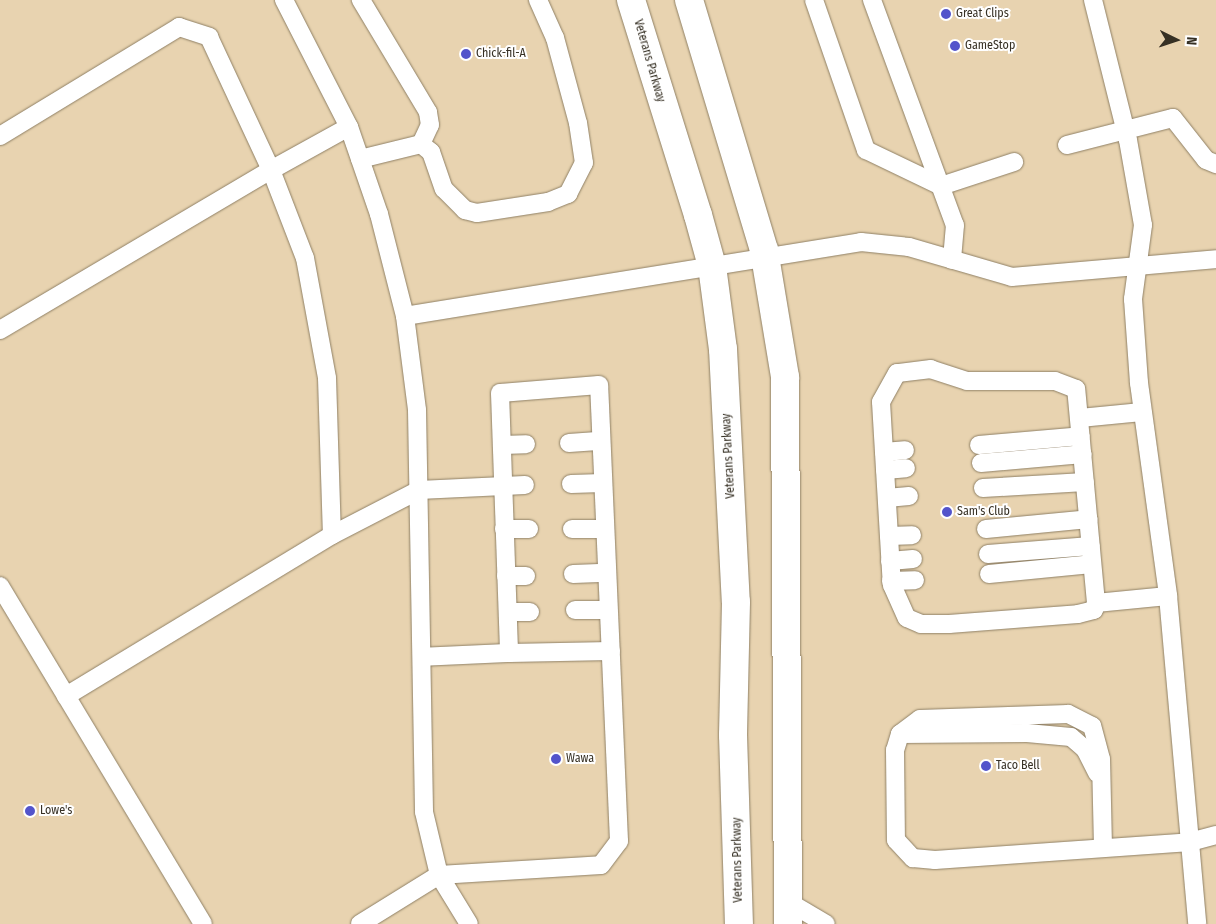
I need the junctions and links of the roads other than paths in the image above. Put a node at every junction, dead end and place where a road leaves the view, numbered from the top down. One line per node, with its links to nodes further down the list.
1 (284, 0): 9 (lane)
2 (361, 0): 12 (lane)
3 (538, 0): 12 (lane)
4 (631, 0): 22 (main road, Veterans Parkway)
5 (689, 0): 19 (main road)
6 (814, 0): 18 (lane)
7 (872, 0): 18 (lane)
8 (1093, 0): 10 (lane)
9 (349, 127): 14 (lane); 17 (lane)
10 (1126, 129): 13 (lane); 16 (lane); 23 (lane)
11 (0, 136): 17 (lane)
12 (421, 144): 14 (lane)
13 (1067, 145)
14 (360, 159): 24 (lane)
15 (1014, 162): 18 (lane)
16 (1216, 164)
17 (271, 170): 25 (lane); 55 (lane)
18 (941, 186): 21 (lane)
19 (765, 255): 21 (lane); 22 (lane); 84 (main road)
20 (1216, 259): 23 (lane)
21 (952, 260): 23 (lane)
22 (712, 266): 24 (lane); 88 (main road, Veterans Parkway)
23 (1137, 266): 26 (lane)
24 (405, 316): 46 (lane)
25 (0, 330)
26 (1142, 412): 27 (lane); 70 (lane)
27 (1080, 418): 28 (lane); 35 (lane)
28 (1082, 436): 33 (lane); 36 (lane)
29 (602, 441): 30 (lane); 32 (lane); 41 (lane)
30 (569, 442)
31 (526, 444): 32 (lane)
32 (502, 445): 43 (lane)
33 (979, 445)
34 (905, 450): 35 (lane)
35 (884, 452): 39 (lane)
36 (1083, 454): 37 (lane); 40 (lane)
37 (981, 463)
38 (906, 468): 39 (lane)
39 (885, 470): 48 (lane)
40 (1085, 482): 45 (lane); 49 (lane)
41 (603, 483): 42 (lane); 53 (lane)
42 (571, 484)
43 (503, 486): 44 (lane); 46 (lane); 50 (lane)
44 (525, 486)
45 (983, 488)
46 (419, 490): 55 (lane); 78 (lane)
47 (908, 496): 48 (lane)
48 (887, 498): 57 (lane)
49 (1089, 519): 54 (lane); 59 (lane)
50 (504, 529): 51 (lane); 65 (lane)
51 (529, 529)
52 (572, 529): 53 (lane)
53 (604, 529): 62 (lane)
54 (986, 529)
55 (332, 535): 79 (lane)
56 (912, 535): 57 (lane)
57 (889, 536): 61 (lane)
58 (988, 554): 59 (lane)
59 (1092, 555): 64 (lane); 71 (lane)
60 (913, 559): 61 (lane)
61 (890, 561): 68 (lane)
62 (606, 573): 63 (lane); 73 (lane)
63 (572, 574)
64 (989, 574)
65 (506, 576): 66 (lane); 74 (lane)
66 (526, 576)
67 (915, 580): 68 (lane)
68 (892, 581): 71 (lane)
69 (0, 586): 79 (lane)
70 (1168, 596): 71 (lane); 81 (lane)
71 (1096, 603)
72 (575, 610): 73 (lane)
73 (608, 610): 76 (lane)
74 (508, 612): 75 (lane); 77 (lane)
75 (530, 612)
76 (611, 651): 77 (lane); 83 (lane)
77 (509, 653): 78 (lane)
78 (422, 657): 83 (lane)
79 (66, 696): 85 (lane)
80 (1216, 835): 81 (lane)
81 (1190, 842): 82 (lane); 90 (lane)
82 (1103, 847): 82 (lane)
83 (439, 875): 86 (lane); 87 (lane)
84 (788, 912): 89 (lane)
85 (203, 924)
86 (360, 924)
87 (469, 924)
88 (739, 924)
89 (826, 924)
90 (1197, 924)

